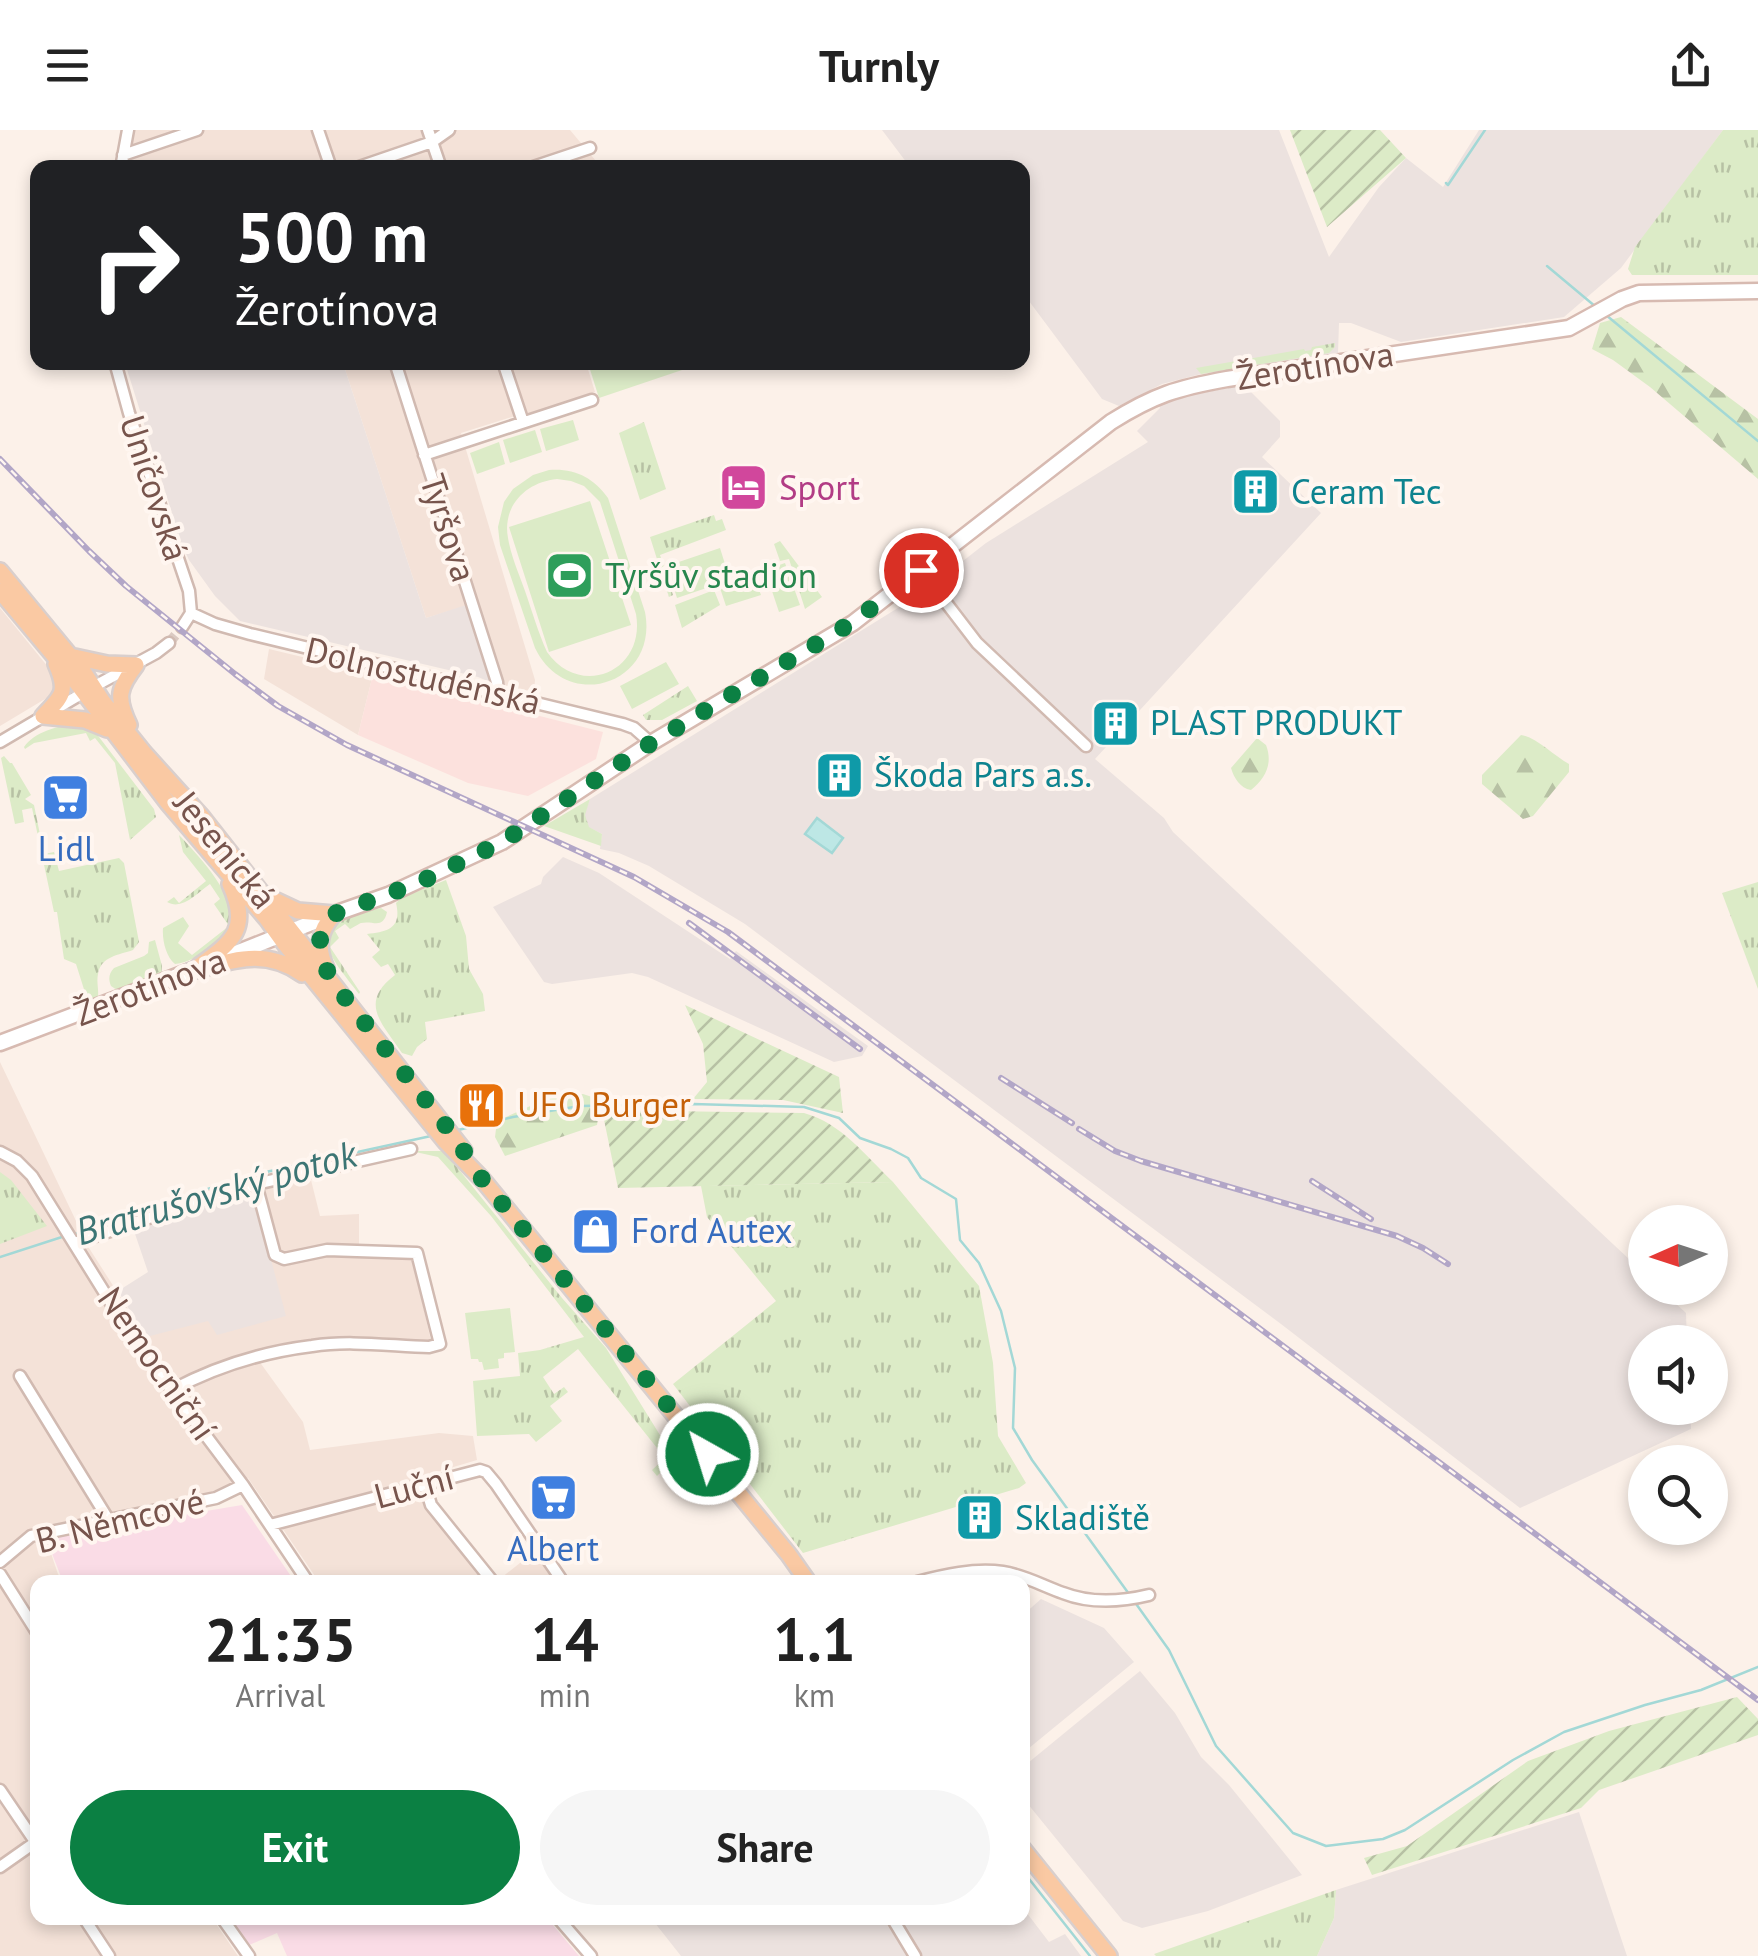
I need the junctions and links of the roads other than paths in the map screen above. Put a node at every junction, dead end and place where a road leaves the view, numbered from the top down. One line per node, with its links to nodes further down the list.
1 (128, 130): 8 (street)
2 (197, 130): 8 (street)
3 (318, 130): 10 (street)
4 (428, 130): 6 (street)
5 (449, 130): 6 (street)
6 (432, 142): 11 (street); 12 (street)
7 (590, 148): 13 (street)
8 (123, 155): 9 (street)
9 (122, 160)
10 (328, 160)
11 (379, 160)
12 (438, 160)
13 (554, 160)
14 (1758, 291): 21 (street, Žerotínova)
15 (116, 370): 24 (street, Uničovská)
16 (397, 370): 20 (street, Tyršova)
17 (506, 370): 19 (street)
18 (592, 400): 19 (street)
19 (523, 422): 20 (street)
20 (424, 455): 31 (street, Tyršova)
21 (921, 570): 35 (street, Žerotínova); 36 (street)
22 (0, 571): 28 (main road, Jesenická)
23 (0, 592): 27 (main road, Jesenická)
24 (191, 613): 25 (street); 31 (street, Dolnostudénská)
25 (182, 627)
26 (169, 642): 29 (street)
27 (49, 650): 30 (main road, Jesenická); 32 (main road)
28 (70, 656): 29 (main road); 30 (main road, Jesenická)
29 (136, 665): 30 (street); 37 (main road)
30 (88, 689): 32 (street); 33 (main road, Jesenická); 37 (main road, Jesenická)
31 (498, 694): 35 (street, Dolnostudénská)
32 (43, 716): 33 (main road); 34 (street)
33 (113, 733): 38 (main road, Jesenická)
34 (0, 742)
35 (651, 743): 40 (street, Žerotínova)
36 (1086, 746)
37 (144, 753): 39 (main road, Jesenická)
38 (222, 865): 41 (main road, Jesenická); 42 (main road)
39 (261, 893): 40 (main road); 41 (main road, Jesenická)
40 (334, 914): 41 (street, Žerotínova); 43 (main road)
41 (285, 933): 42 (street, Žerotínova); 43 (main road, Jesenická)
42 (191, 972): 43 (main road); 44 (street, Žerotínova)
43 (326, 985): 55 (main road, Jesenická)
44 (0, 1043)
45 (411, 1148): 47 (street)
46 (0, 1152): 48 (street, Nemocniční)
47 (256, 1184): 48 (street); 50 (street)
48 (72, 1238): 50 (street, Nemocniční)
49 (20, 1376): 53 (street)
50 (172, 1390): 51 (street, Nemocniční)
51 (243, 1485): 53 (street, B. Němcové); 54 (street, Nemocniční)
52 (425, 1485): 54 (street, Luční); 59 (street); 60 (street, Luční)
53 (108, 1519): 56 (street, B. Němcové)
54 (270, 1525): 58 (street, Nemocniční)
55 (789, 1554): 61 (main road, Jesenická); 62 (main road, Jesenická)
56 (0, 1562)
57 (0, 1574): 67 (street)
58 (303, 1575)
59 (488, 1575)
60 (559, 1575)
61 (803, 1575)
62 (811, 1575)
63 (950, 1575): 64 (street)
64 (1013, 1575)
65 (1030, 1581): 66 (street)
66 (1144, 1596)
67 (30, 1621)
68 (0, 1790): 69 (street)
69 (30, 1833)
70 (30, 1847): 72 (street)
71 (1030, 1858): 81 (main road)
72 (0, 1866)
73 (89, 1925): 77 (street)
74 (227, 1925): 78 (street)
75 (564, 1925): 79 (street)
76 (896, 1925): 80 (street)
77 (109, 1956)
78 (249, 1956)
79 (590, 1956)
80 (915, 1956)
81 (1110, 1956)

